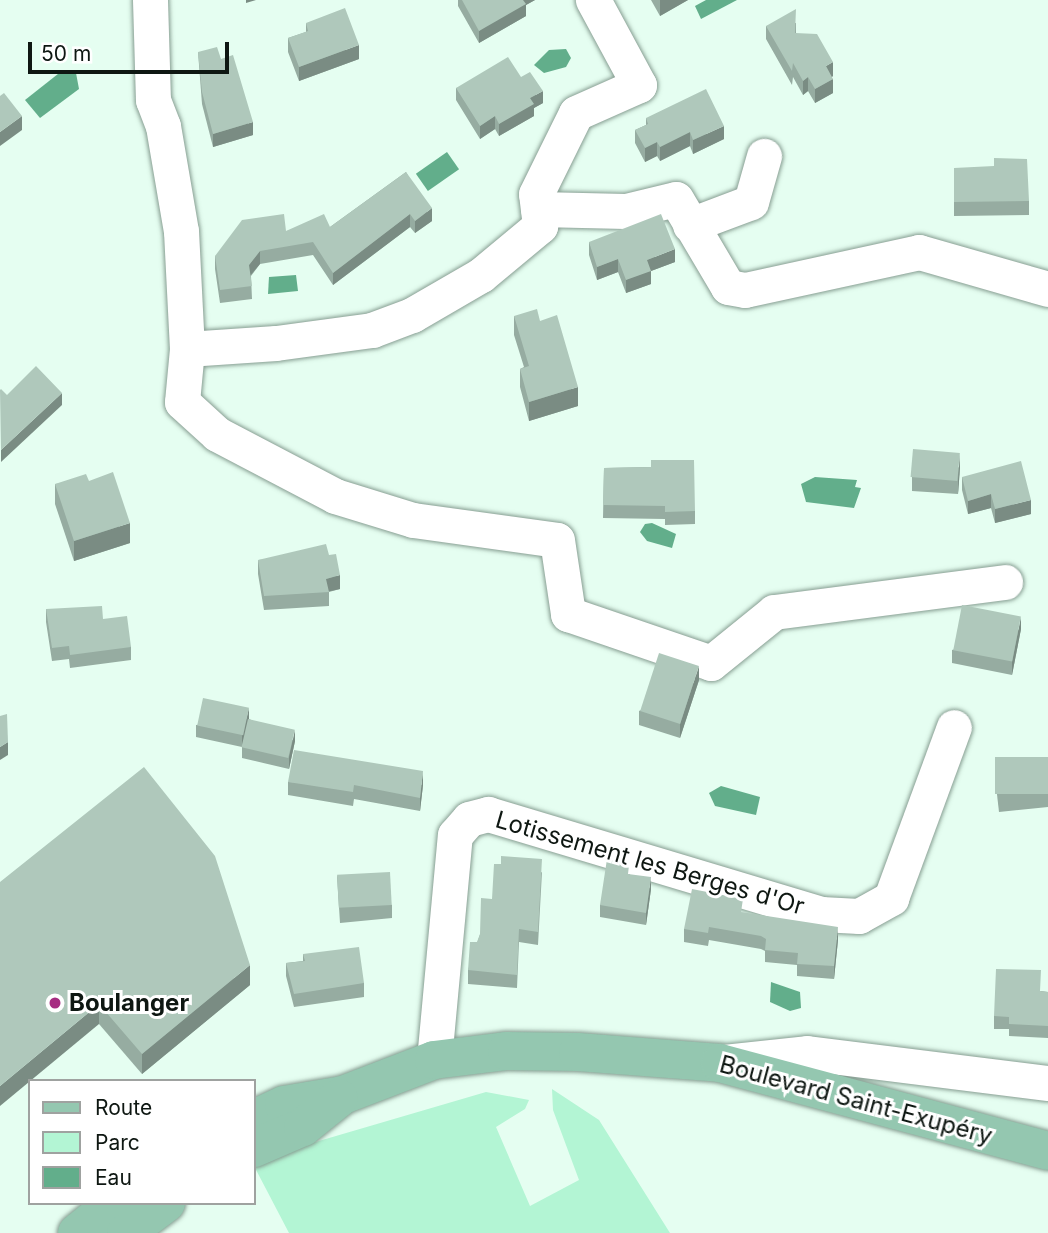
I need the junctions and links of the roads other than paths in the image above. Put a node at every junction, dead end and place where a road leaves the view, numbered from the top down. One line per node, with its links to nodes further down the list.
1 (150, 0): 7 (street)
2 (593, 0): 4 (street)
3 (764, 156): 5 (street)
4 (538, 209): 5 (street); 7 (street)
5 (690, 225): 6 (street)
6 (1048, 289)
7 (187, 349): 8 (street)
8 (1005, 582)
9 (954, 727): 10 (street, Lotissement les Berges d'Or)
10 (433, 1060): 11 (main road, Boulevard Saint-Exupéry); 13 (main road, Boulevard Saint-Exupéry)
11 (720, 1063): 12 (street); 16 (main road, Boulevard Saint-Exupéry)
12 (1048, 1083)
13 (343, 1095): 14 (main road, Boulevard Saint-Exupéry); 15 (main road)
14 (256, 1118)
15 (256, 1147)
16 (1048, 1151)
17 (112, 1205): 19 (main road)
18 (163, 1205): 20 (main road)
19 (77, 1233)
20 (126, 1233)

